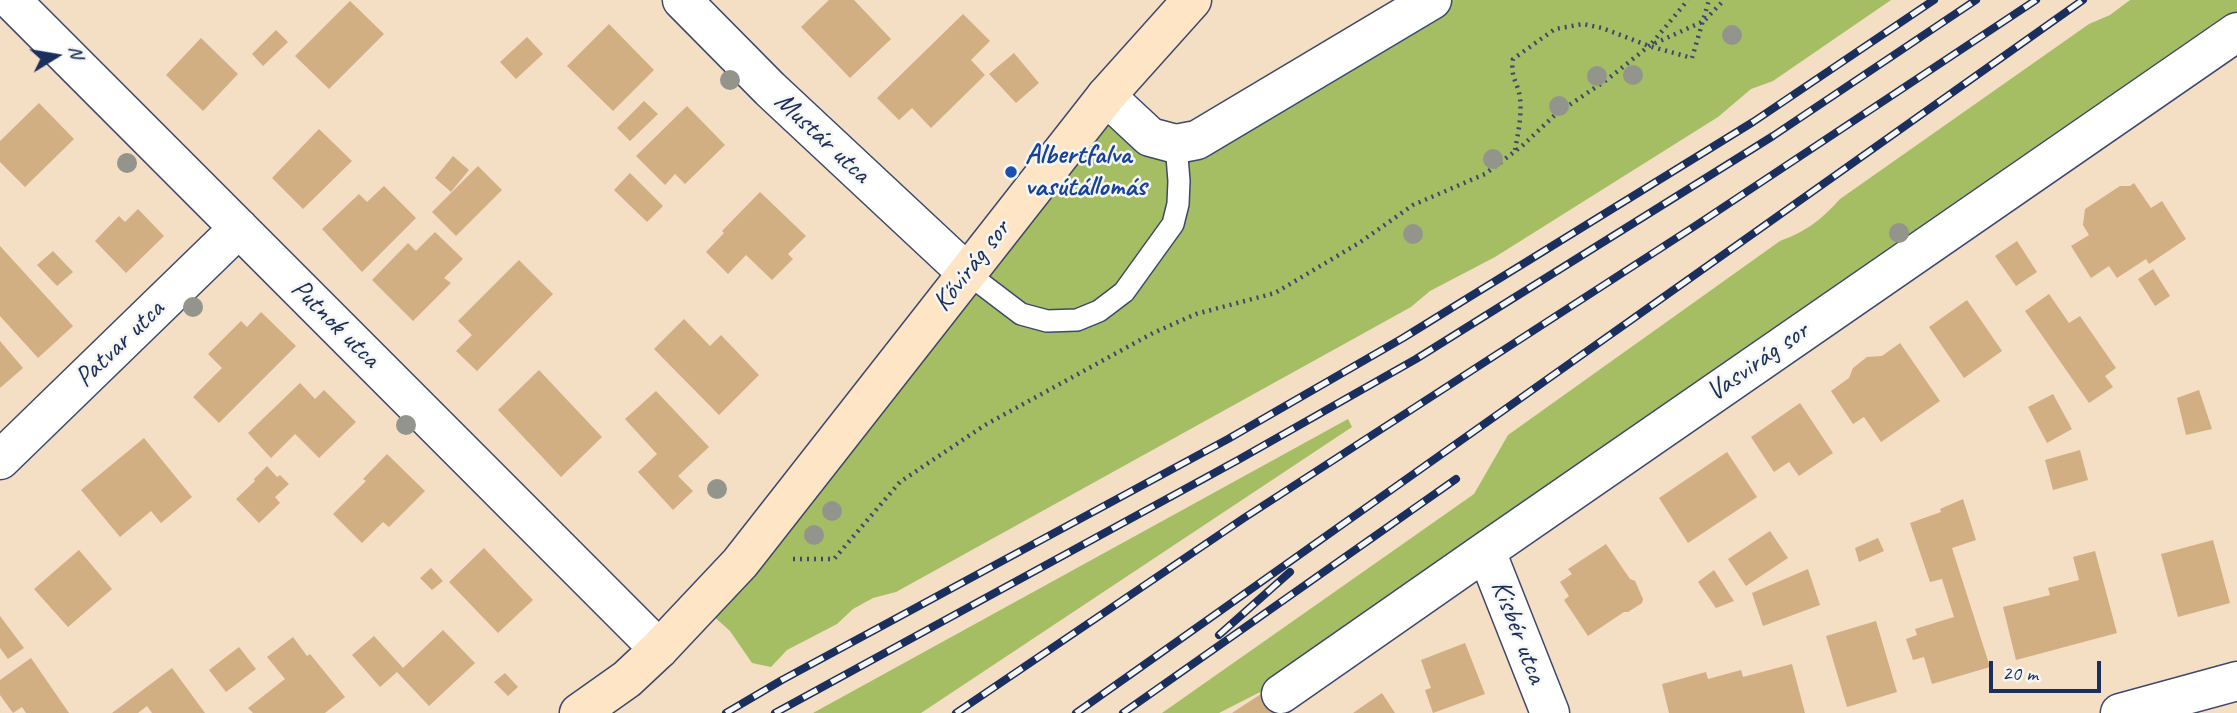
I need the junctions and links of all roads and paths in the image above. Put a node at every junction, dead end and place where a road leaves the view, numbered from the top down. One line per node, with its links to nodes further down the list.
1 (11, 0): 14 (street, Putnok utca)
2 (682, 0): 15 (street, Mustár utca)
3 (1192, 0): 11 (street, Kővirág sor)
4 (1432, 0): 12 (street)
5 (1688, 0): 10 (path)
6 (1709, 0): 8 (path)
7 (1724, 0): 8 (path)
8 (1704, 20): 10 (path); 10 (path)
9 (2237, 32): 18 (street, Vasvirág sor)
10 (1649, 46): 13 (path); 13 (path)
11 (1105, 96): 12 (street); 15 (street, Kővirág sor)
12 (1175, 144): 15 (lane)
13 (1515, 151): 17 (path)
14 (239, 228): 16 (street, Patvar utca); 19 (street, Putnok utca)
15 (967, 272): 17 (street, Kővirág sor)
16 (0, 460)
17 (758, 540): 19 (street, Kővirág sor)
18 (1486, 551): 21 (street, Vasvirág sor); 23 (street, Kisbér utca)
19 (659, 649): 22 (street, Kővirág sor)
20 (2237, 681): 24 (street)
21 (1281, 694)
22 (579, 713)
23 (1550, 713)
24 (2120, 713)

